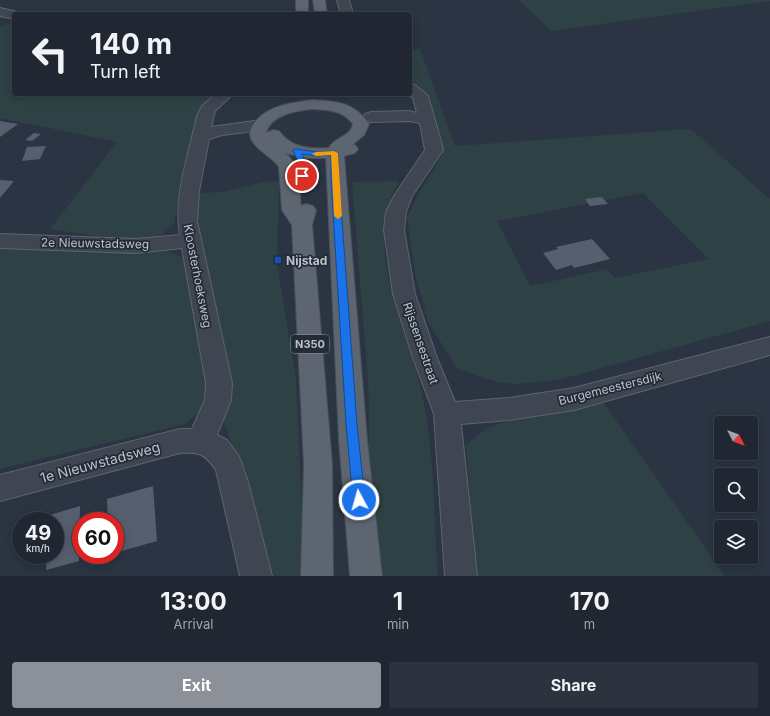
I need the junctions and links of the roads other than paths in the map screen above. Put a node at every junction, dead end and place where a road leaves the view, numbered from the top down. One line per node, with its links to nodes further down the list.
1 (302, 0): 5 (main road)
2 (319, 0): 6 (main road)
3 (343, 0): 7 (street)
4 (0, 12): 8 (street)
5 (302, 12)
6 (321, 12)
7 (346, 12)
8 (12, 15)
9 (412, 90): 13 (street, Rijssensestraat)
10 (223, 96): 15 (street, Kloosterhoeksweg)
11 (337, 97): 12 (main road); 14 (main road)
12 (296, 100): 16 (main road); 16 (main road)
13 (427, 120): 14 (street); 21 (street, Rijssensestraat)
14 (367, 121): 17 (main road); 17 (main road)
15 (202, 136): 16 (street); 18 (street, Kloosterhoeksweg)
16 (275, 143): 17 (main road); 25 (main road, N350)
17 (341, 151): 26 (main road, N350)
18 (190, 240): 19 (street, 2e Nieuwstadsweg); 22 (street, Kloosterhoeksweg)
19 (0, 241)
20 (770, 346): 21 (street, Burgemeestersdijk)
21 (447, 414): 27 (street, Rijssensestraat)
22 (201, 440): 23 (street, 1e Nieuwstadsweg); 24 (street)
23 (0, 488)
24 (256, 576)
25 (317, 576)
26 (366, 576)
27 (461, 576)

